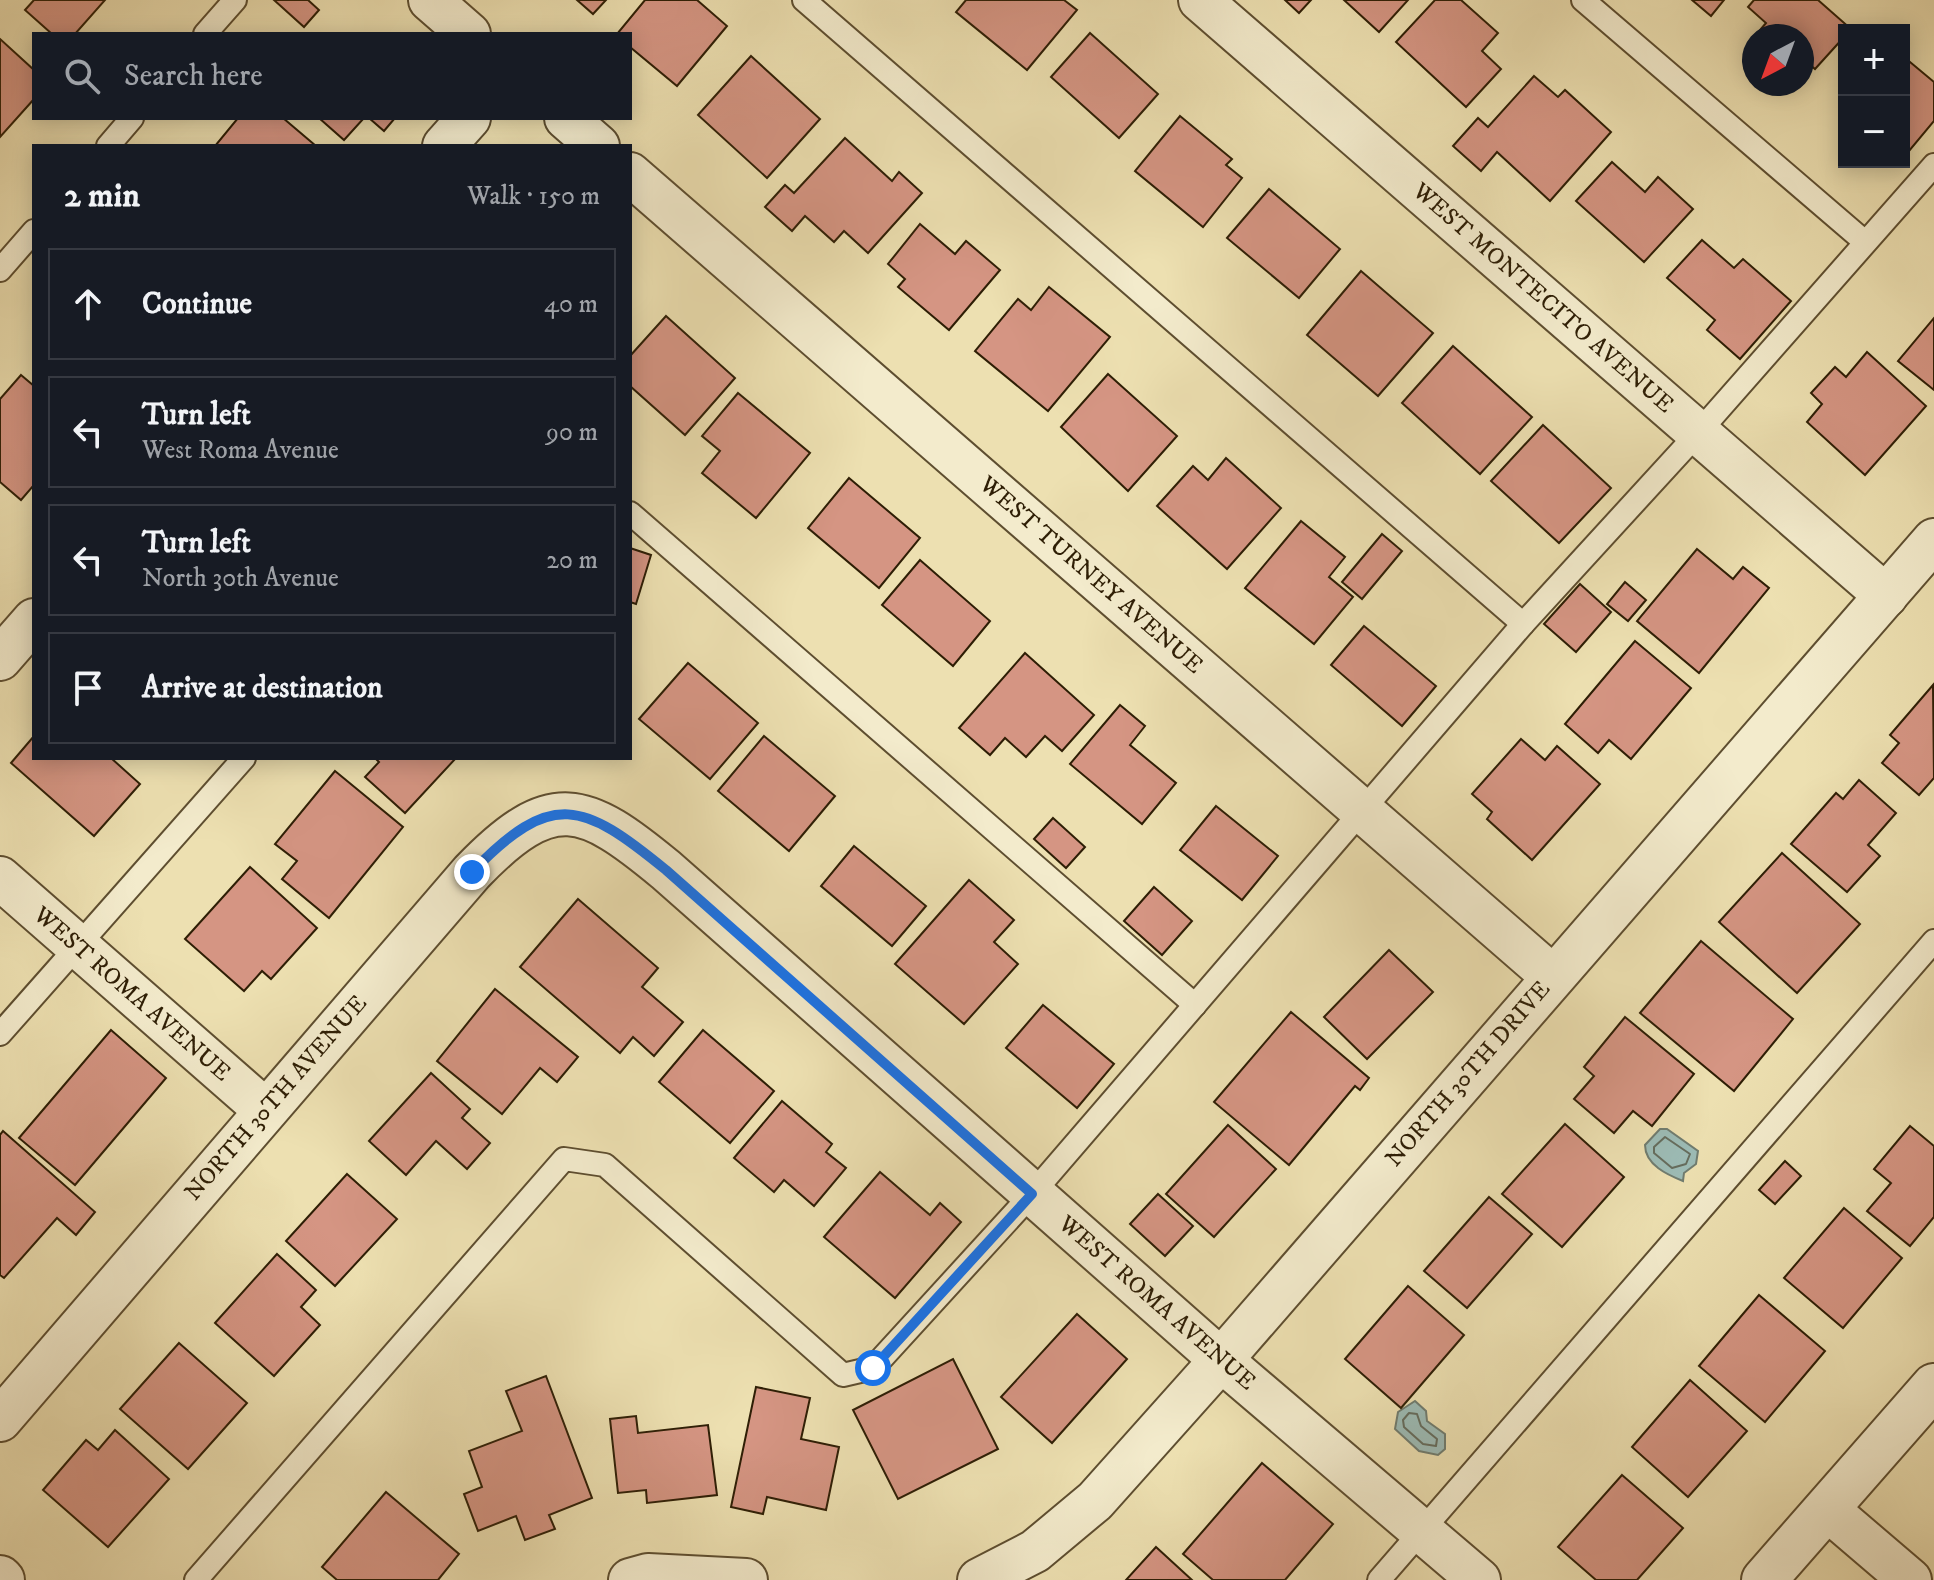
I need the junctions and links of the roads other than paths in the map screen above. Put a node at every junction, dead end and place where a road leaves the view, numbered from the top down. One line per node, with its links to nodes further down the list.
1 (235, 0): 6 (lane)
2 (430, 0): 7 (street)
3 (804, 0): 24 (lane)
4 (1200, 0): 19 (street, WEST MONTECITO AVENUE)
5 (1583, 0): 17 (lane)
6 (207, 32)
7 (467, 32)
8 (130, 120): 11 (lane)
9 (467, 120): 12 (street)
10 (568, 120): 13 (street)
11 (110, 144)
12 (446, 144)
13 (596, 144)
14 (1934, 165): 17 (lane)
15 (632, 176): 27 (street, WEST TURNEY AVENUE)
16 (32, 233): 18 (lane)
17 (1865, 242): 19 (lane)
18 (0, 270)
19 (1698, 433): 22 (street, WEST MONTECITO AVENUE); 24 (lane)
20 (632, 515): 33 (lane)
21 (1934, 540): 22 (street, NORTH 30TH DRIVE)
22 (1886, 596): 32 (street, NORTH 30TH DRIVE)
23 (32, 622): 25 (street)
24 (1523, 624): 27 (lane)
25 (0, 659)
26 (242, 760): 31 (lane)
27 (1363, 811): 32 (street, WEST TURNEY AVENUE); 33 (lane)
28 (577, 813): 35 (street, NORTH 30TH AVENUE); 36 (street, WEST ROMA AVENUE)
29 (0, 878): 31 (street, WEST ROMA AVENUE)
30 (1934, 941): 41 (lane)
31 (78, 947): 34 (lane); 35 (street, WEST ROMA AVENUE)
32 (1552, 976): 37 (street, NORTH 30TH DRIVE)
33 (1195, 1005): 36 (lane)
34 (0, 1034)
35 (265, 1110): 39 (street, NORTH 30TH AVENUE)
36 (1032, 1194): 37 (street, WEST ROMA AVENUE); 42 (lane)
37 (1221, 1360): 41 (street, WEST ROMA AVENUE); 45 (street, NORTH 30TH DRIVE)
38 (1934, 1386): 40 (street)
39 (0, 1420)
40 (1827, 1509): 48 (street); 49 (street)
41 (1422, 1532): 46 (lane); 47 (street, WEST ROMA AVENUE)
42 (196, 1580)
43 (630, 1580): 44 (street)
44 (746, 1580)
45 (979, 1580)
46 (1379, 1580)
47 (1479, 1580)
48 (1764, 1580)
49 (1910, 1580)

